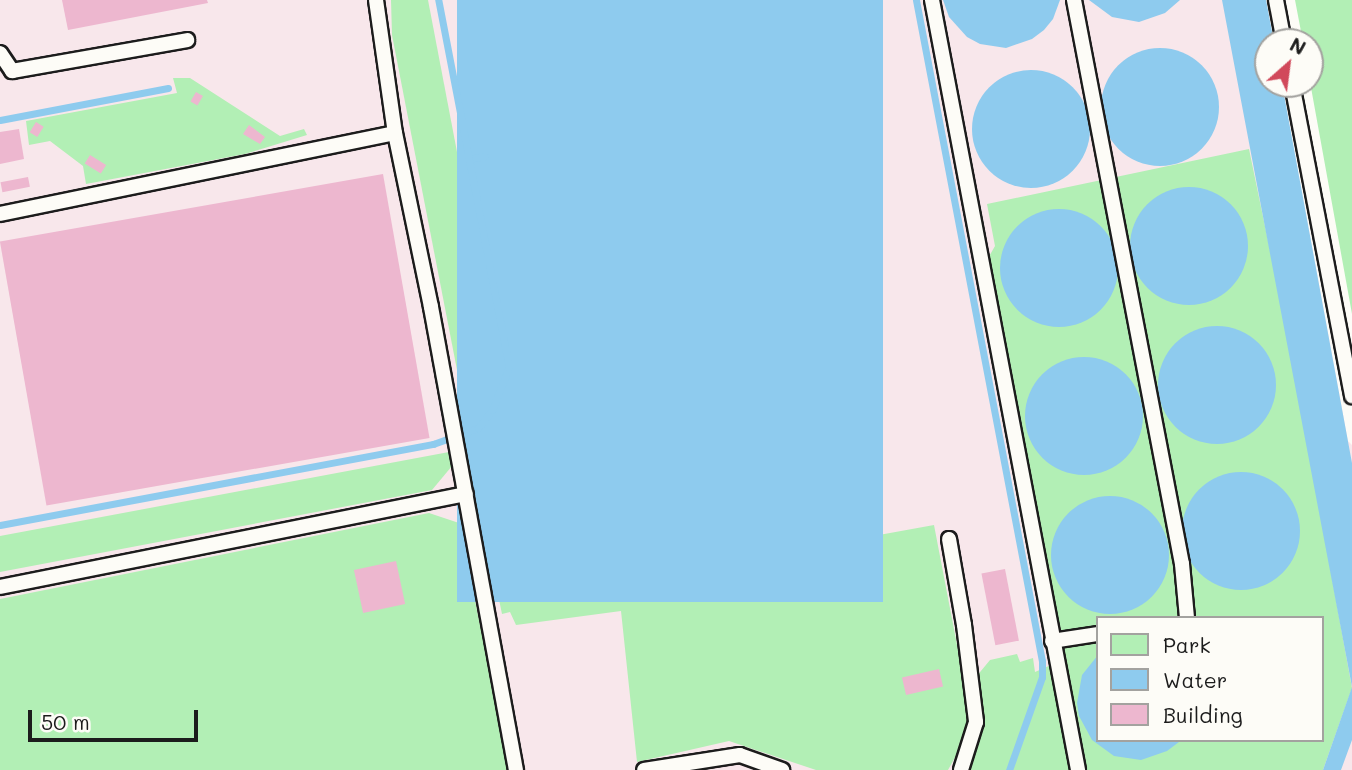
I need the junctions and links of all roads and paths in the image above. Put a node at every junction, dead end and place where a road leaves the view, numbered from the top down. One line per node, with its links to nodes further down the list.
1 (376, 0): 9 (lane)
2 (932, 0): 17 (lane)
3 (1074, 0): 15 (lane)
4 (1276, 0): 5 (lane)
5 (1281, 28)
6 (187, 40): 7 (lane)
7 (0, 53)
8 (1295, 98): 11 (lane)
9 (395, 133): 10 (lane); 12 (lane)
10 (0, 214)
11 (1352, 396)
12 (466, 494): 14 (lane); 18 (lane)
13 (949, 539): 21 (lane)
14 (0, 587)
15 (1187, 616)
16 (1096, 634): 17 (lane)
17 (1052, 641): 22 (lane)
18 (516, 770)
19 (644, 770): 20 (lane)
20 (782, 770)
21 (961, 770)
22 (1078, 770)

